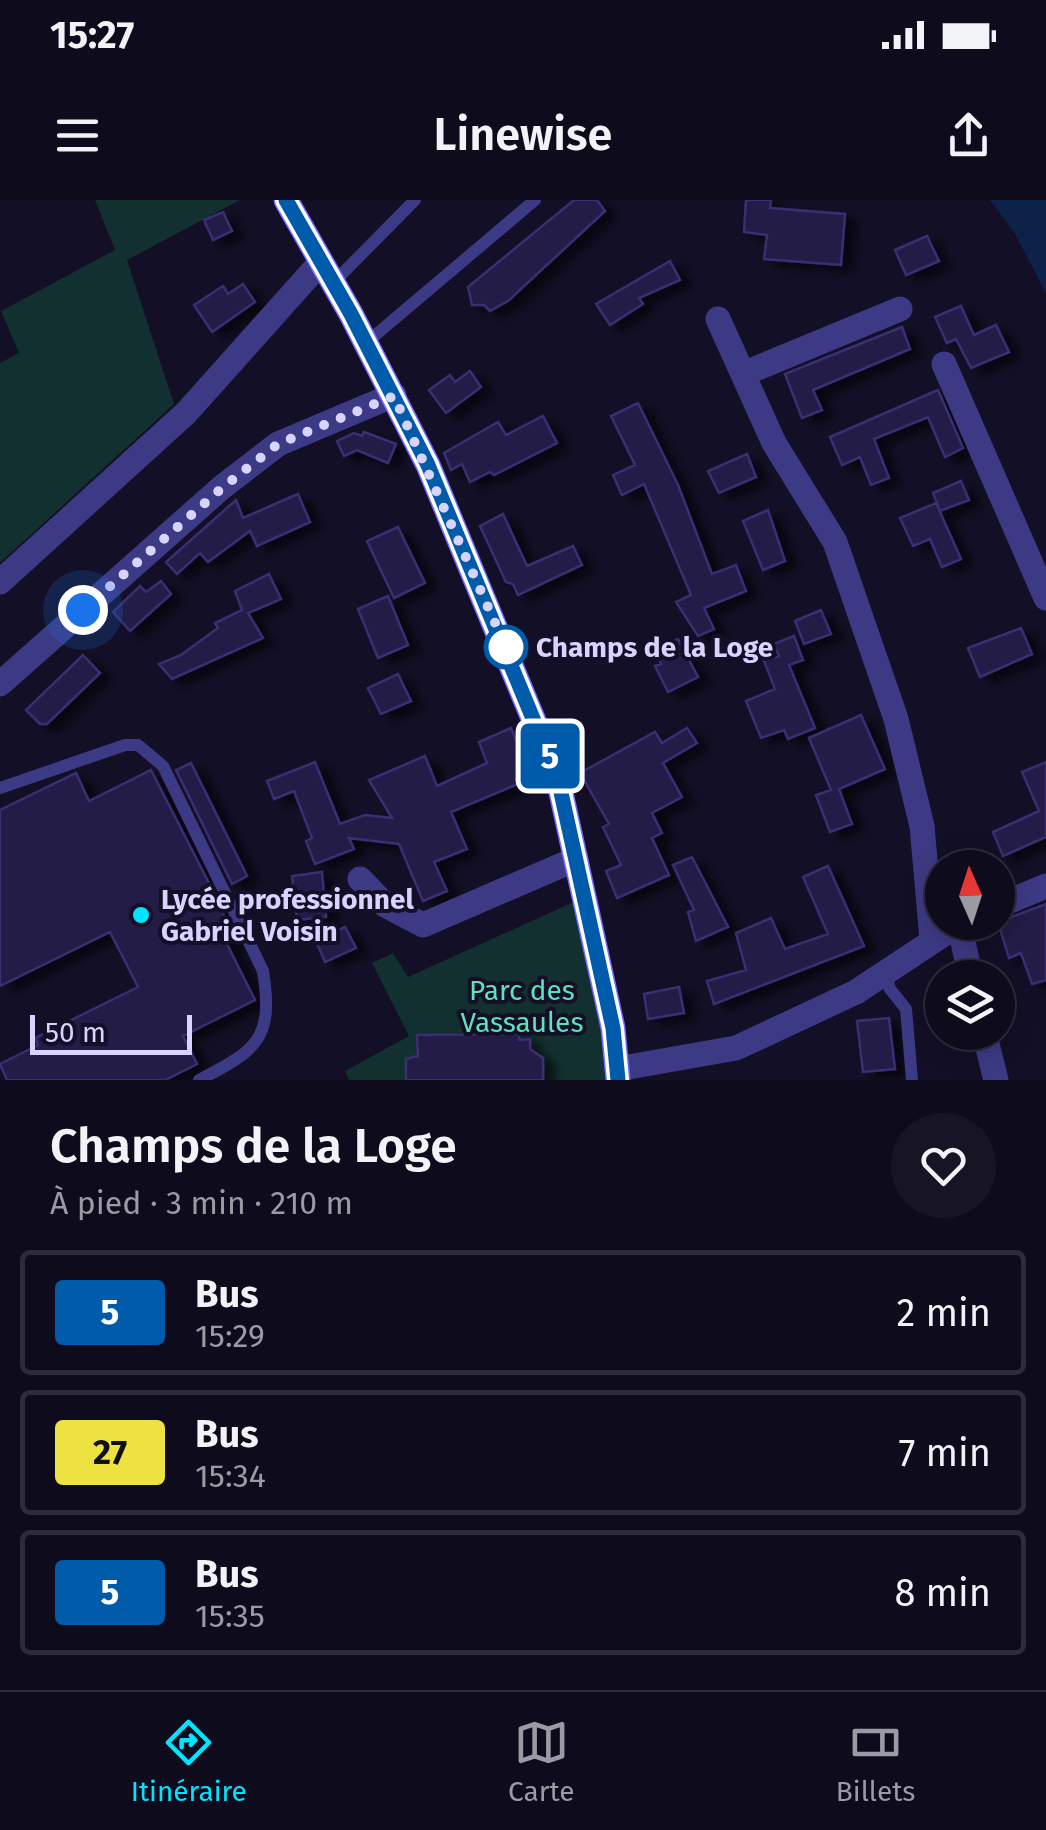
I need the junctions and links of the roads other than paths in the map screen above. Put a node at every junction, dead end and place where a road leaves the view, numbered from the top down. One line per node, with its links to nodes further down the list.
1 (286, 200): 4 (street)
2 (415, 200): 4 (lane)
3 (535, 200): 7 (lane)
4 (327, 272): 7 (street); 11 (street)
5 (900, 310): 9 (street)
6 (718, 319): 9 (street)
7 (366, 342): 10 (street)
8 (944, 364): 12 (street)
9 (743, 374): 16 (street)
10 (394, 396): 13 (street); 15 (street)
11 (0, 582)
12 (1046, 598)
13 (0, 684)
14 (0, 788): 24 (lane)
15 (576, 859): 17 (street); 23 (street)
16 (925, 860)
17 (360, 879)
18 (1046, 886): 19 (street)
19 (1015, 899)
20 (931, 940): 21 (street)
21 (885, 971): 23 (street); 25 (lane)
22 (988, 1050): 26 (street)
23 (618, 1075)
24 (200, 1080)
25 (912, 1080)
26 (996, 1080)

